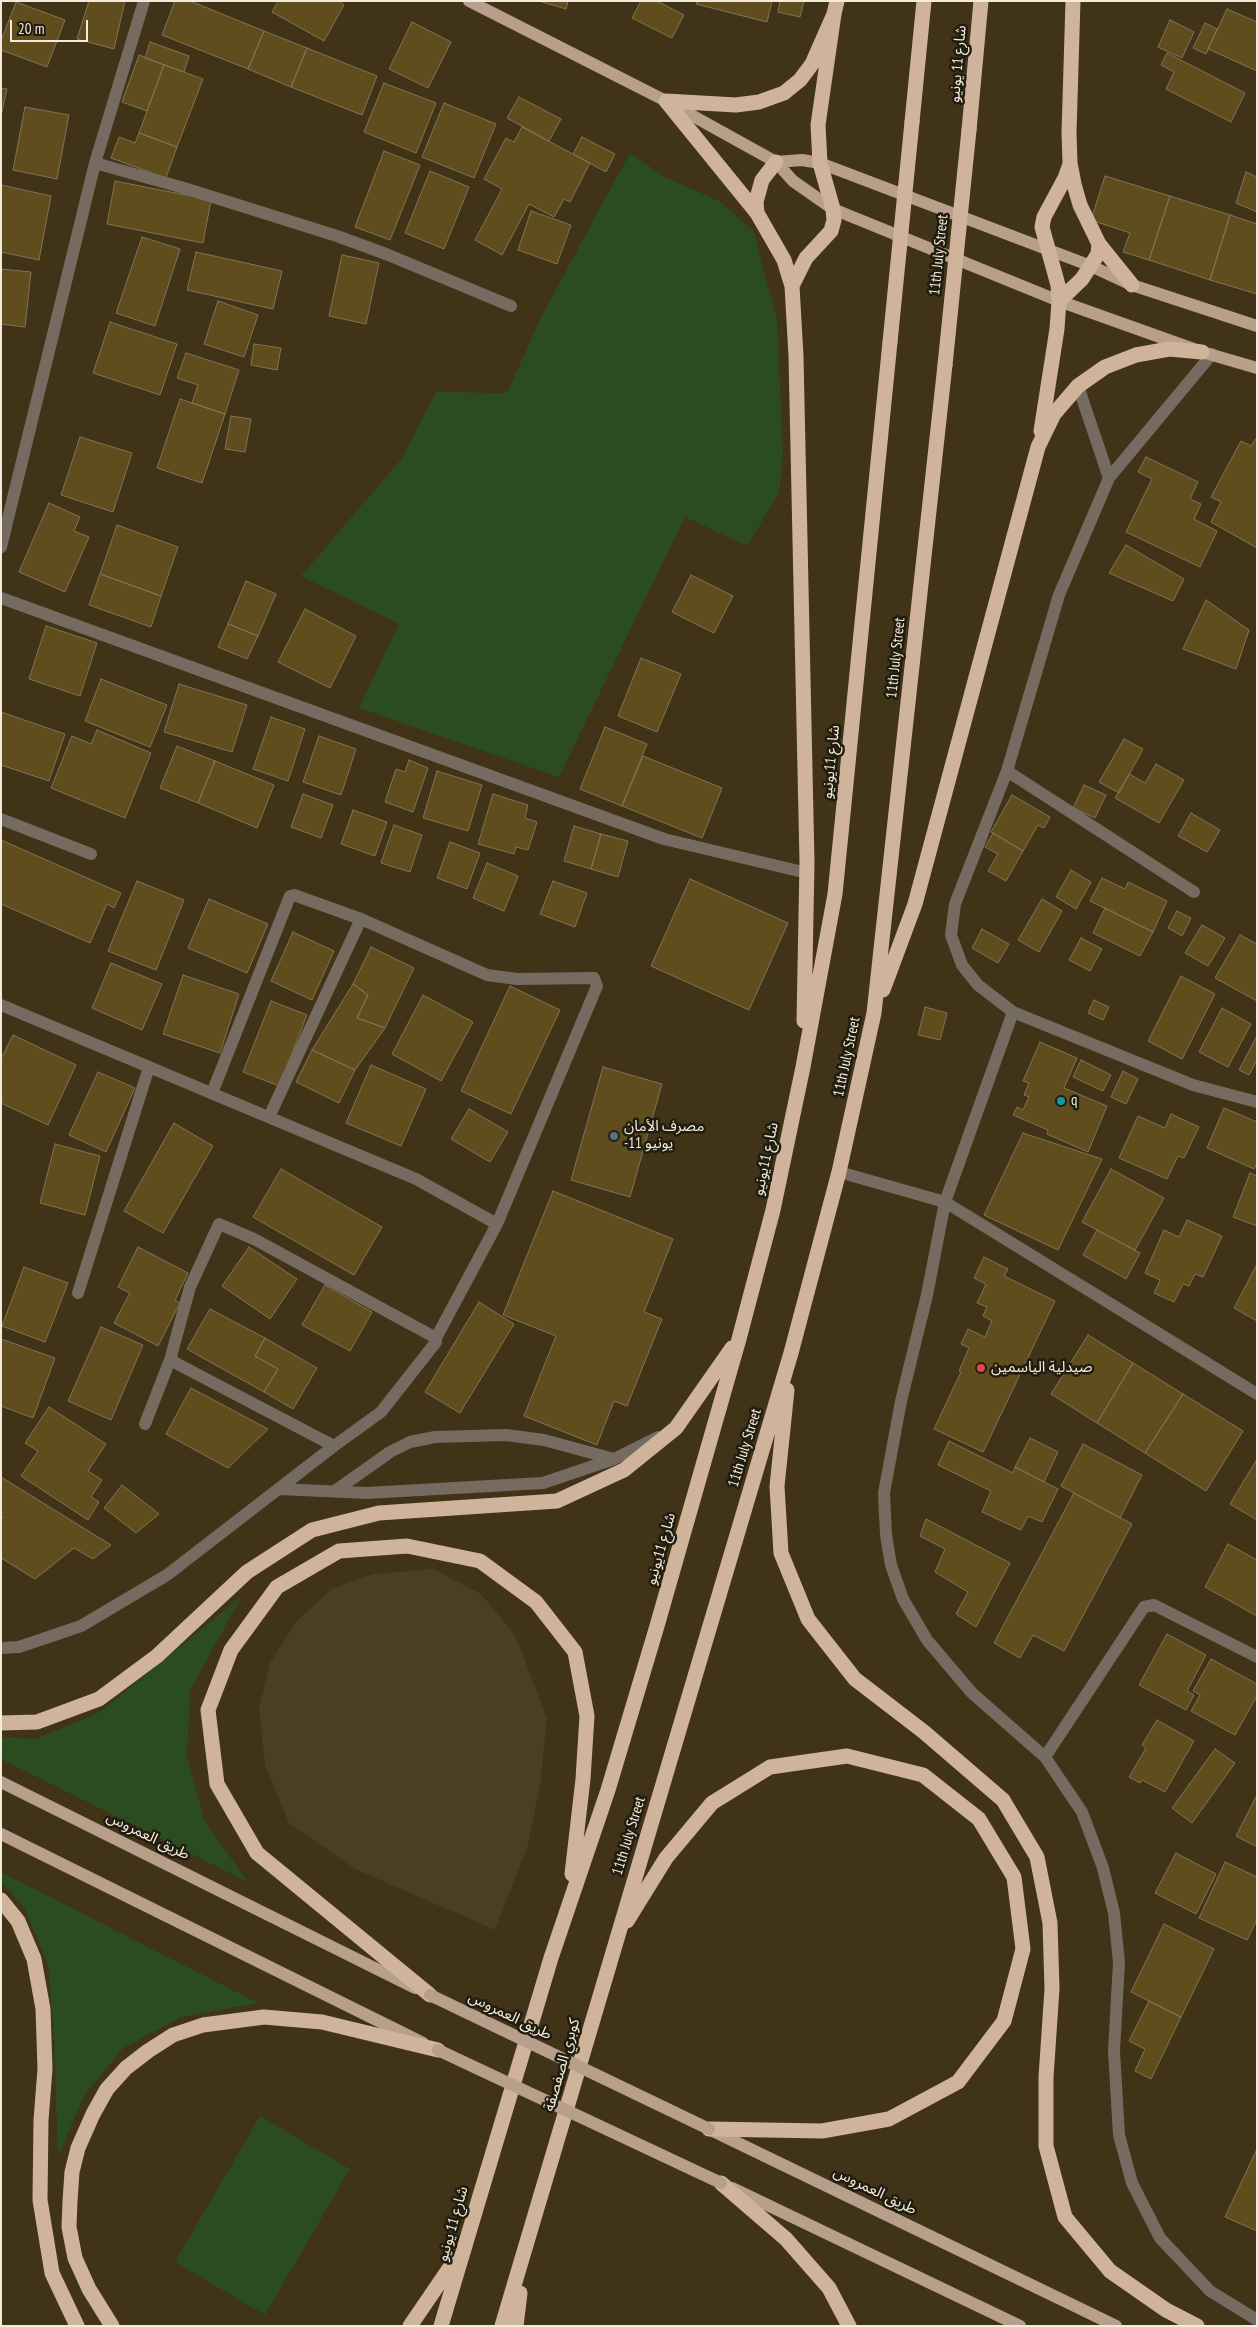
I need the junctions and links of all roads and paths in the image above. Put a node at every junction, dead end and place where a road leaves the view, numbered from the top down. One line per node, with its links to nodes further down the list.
1 (144, 1): 12 (street)
2 (468, 1): 7 (main road)
3 (924, 1): 40 (highway, شارع 11يونيو, bridge)
4 (982, 1): 8 (highway, شارع 11 يونيو)
5 (1072, 1): 11 (highway)
6 (836, 8): 7 (highway); 10 (highway)
7 (666, 101): 9 (main road); 14 (highway)
8 (969, 130): 38 (highway, 11th July Street, bridge)
9 (776, 162): 10 (main road); 13 (main road); 14 (highway)
10 (820, 162): 13 (highway); 16 (main road)
11 (1070, 163): 15 (highway); 16 (highway)
12 (95, 164): 21 (street); 28 (street)
13 (834, 209): 19 (highway); 20 (main road)
14 (757, 213): 19 (highway)
15 (1099, 244): 17 (highway); 18 (highway)
16 (1048, 252): 17 (main road); 20 (highway)
17 (1091, 266): 18 (main road); 20 (highway)
18 (1132, 285): 22 (main road)
19 (792, 286): 33 (highway)
20 (1059, 301): 23 (main road); 26 (highway)
21 (511, 306)
22 (1257, 326)
23 (1207, 353): 24 (main road); 25 (highway); 27 (street)
24 (1257, 368)
25 (1078, 386): 26 (highway); 27 (street)
26 (1038, 447): 38 (highway)
27 (1109, 478): 30 (street)
28 (1, 547)
29 (1, 598): 33 (street)
30 (1007, 771): 34 (street); 37 (street)
31 (1, 819): 32 (street)
32 (91, 854)
33 (807, 873): 40 (highway)
34 (1194, 892)
35 (361, 919): 41 (street); 43 (street); 46 (street)
36 (1, 1006): 39 (street)
37 (1013, 1012): 42 (street); 45 (street)
38 (874, 1013): 44 (highway, 11th July Street)
39 (149, 1067): 41 (street); 47 (street)
40 (803, 1067): 49 (highway, شارع 11يونيو)
41 (212, 1093): 43 (street)
42 (1257, 1102)
43 (269, 1117): 46 (street)
44 (840, 1172): 45 (street); 50 (highway, 11th July Street)
45 (945, 1202): 52 (street); 62 (street)
46 (496, 1224): 48 (street)
47 (78, 1293)
48 (436, 1338): 51 (street); 55 (street)
49 (739, 1339): 54 (highway); 66 (highway, شارع 11يونيو)
50 (791, 1353): 67 (highway, 11th July Street); 86 (highway)
51 (170, 1360): 53 (street); 55 (street)
52 (1257, 1394)
53 (145, 1424)
54 (676, 1428): 56 (street); 61 (highway)
55 (334, 1446): 57 (street)
56 (614, 1459): 58 (street); 58 (street)
57 (280, 1489): 58 (street); 59 (street)
58 (335, 1492)
59 (1, 1648)
60 (1257, 1657): 62 (street)
61 (1, 1723)
62 (1045, 1756): 76 (street)
63 (1, 1782): 69 (main road, طريق العمروس)
64 (1, 1834): 70 (main road)
65 (1, 1900): 77 (highway)
66 (569, 1903): 69 (highway); 72 (highway, شارع 11يونيو)
67 (616, 1939): 68 (highway, 11th July Street); 71 (highway)
68 (609, 1963): 75 (highway, كوبري الصفصفة)
69 (430, 1995): 71 (main road, طريق العمروس, bridge)
70 (438, 2050): 73 (main road, bridge); 78 (highway)
71 (709, 2129): 85 (main road, طريق العمروس)
72 (498, 2133): 74 (highway, شارع 11 يونيو)
73 (721, 2183): 83 (highway); 84 (main road)
74 (466, 2244): 79 (highway); 80 (highway, شارع 11 يونيو)
75 (526, 2252): 81 (highway); 82 (highway)
76 (1257, 2320)
77 (77, 2326)
78 (112, 2326)
79 (410, 2326)
80 (441, 2326)
81 (502, 2326)
82 (516, 2326)
83 (849, 2326)
84 (1020, 2326)
85 (1116, 2326)
86 (1197, 2326)

